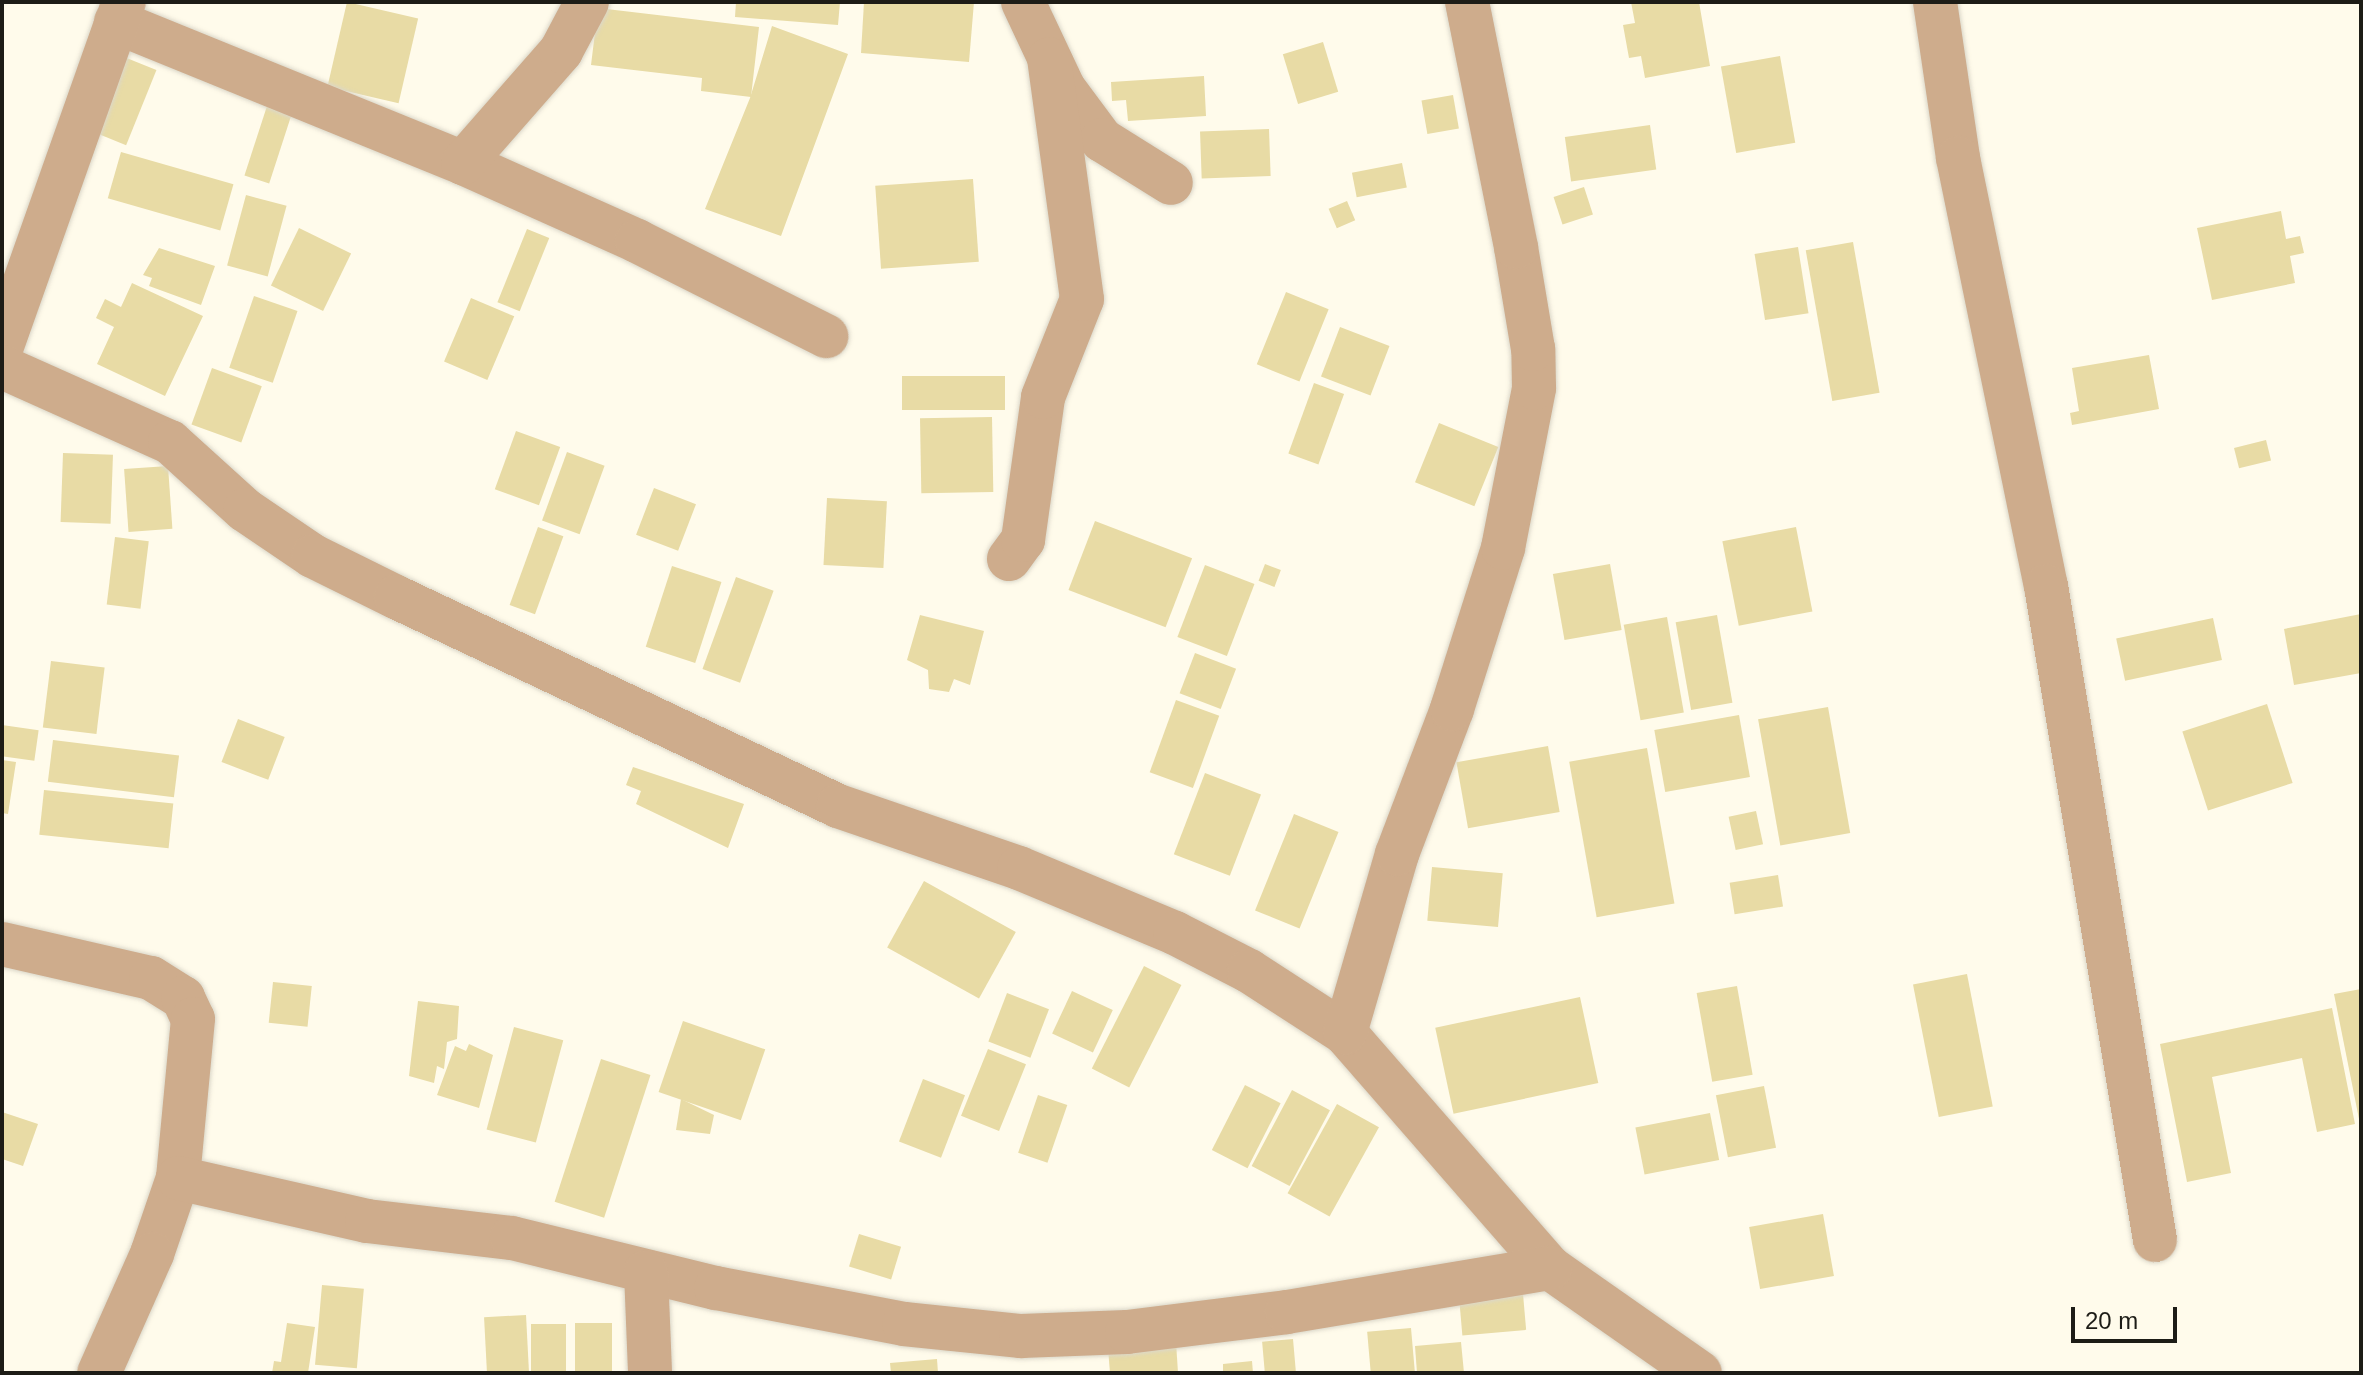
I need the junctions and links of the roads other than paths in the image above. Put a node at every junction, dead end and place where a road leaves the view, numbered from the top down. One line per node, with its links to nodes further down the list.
1 (587, 2): 7 (street)
2 (1023, 2): 6 (street)
3 (1467, 2): 14 (street)
4 (1935, 2): 16 (street)
5 (120, 12): 7 (street); 10 (street)
6 (1049, 59): 8 (street); 12 (street)
7 (463, 163): 9 (street)
8 (1171, 183)
9 (826, 336)
10 (2, 346)
11 (2, 367): 14 (street)
12 (1009, 559)
13 (2, 944): 15 (street)
14 (1345, 1033): 17 (street)
15 (178, 1178): 18 (street); 19 (street)
16 (2155, 1240)
17 (1550, 1268): 18 (street); 21 (street)
18 (646, 1272): 20 (street)
19 (99, 1373)
20 (650, 1373)
21 (1700, 1373)

